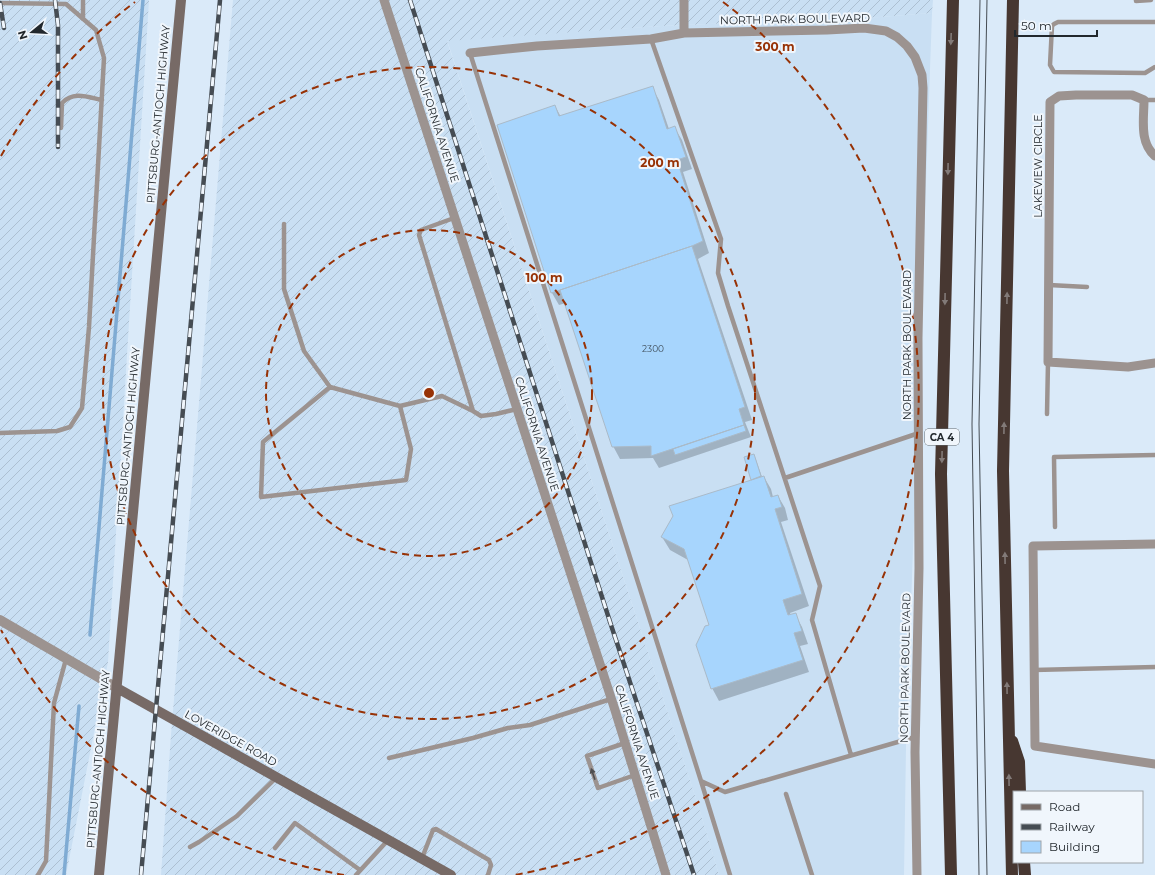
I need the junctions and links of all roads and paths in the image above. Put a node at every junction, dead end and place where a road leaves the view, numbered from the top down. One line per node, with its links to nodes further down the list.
1 (84, 0): 10 (lane)
2 (181, 0): 42 (main road, PITTSBURG-ANTIOCH HIGHWAY)
3 (384, 0): 21 (street, CALIFORNIA AVENUE)
4 (684, 0): 12 (street)
5 (953, 0): 70 (highway, CA 4, one-way to 70)
6 (1013, 0): 44 (highway, one-way to 6)
7 (1136, 0): 8 (lane)
8 (1151, 0)
9 (0, 3): 10 (lane)
10 (83, 19): 16 (lane)
11 (1155, 22): 15 (lane)
12 (684, 33): 13 (street, NORTH PARK BOULEVARD); 33 (street, NORTH PARK BOULEVARD)
13 (650, 39): 14 (street, NORTH PARK BOULEVARD); 35 (lane)
14 (470, 53): 52 (lane)
15 (1155, 67)
16 (102, 100): 19 (lane); 32 (lane)
17 (1144, 100): 18 (lane); 20 (street); 23 (street, LAKEVIEW CIRCLE)
18 (1155, 100)
19 (61, 128)
20 (1155, 156)
21 (454, 218): 29 (street, CALIFORNIA AVENUE); 30 (lane)
22 (284, 224): 27 (lane)
23 (1049, 285): 24 (lane); 25 (street, LAKEVIEW CIRCLE)
24 (1087, 287)
25 (1048, 362): 26 (street); 31 (lane, LAKEVIEW CIRCLE)
26 (1155, 363)
27 (330, 387): 28 (lane); 28 (lane)
28 (400, 406): 30 (lane)
29 (516, 409): 30 (lane); 43 (street, CALIFORNIA AVENUE)
30 (474, 410)
31 (1047, 414)
32 (0, 433)
33 (919, 433): 35 (lane); 45 (street, NORTH PARK BOULEVARD)
34 (1155, 455): 36 (lane)
35 (785, 478): 47 (lane)
36 (1055, 527)
37 (1155, 544): 41 (street)
38 (0, 620): 39 (street, LOVERIDGE ROAD)
39 (66, 658): 42 (street, LOVERIDGE ROAD); 61 (lane)
40 (1155, 668): 41 (lane)
41 (1034, 670): 49 (street)
42 (117, 688): 51 (main road, LOVERIDGE ROAD); 62 (main road, PITTSBURG-ANTIOCH HIGHWAY)
43 (611, 699): 46 (street, CALIFORNIA AVENUE); 48 (lane)
44 (1008, 727): 53 (highway); 71 (highway, one-way to 44)
45 (915, 737): 47 (lane); 69 (street, NORTH PARK BOULEVARD)
46 (625, 743): 50 (street, CALIFORNIA AVENUE); 50 (lane, one-way to 46)
47 (851, 755): 52 (lane)
48 (389, 758)
49 (1155, 764)
50 (635, 775): 66 (street, CALIFORNIA AVENUE)
51 (277, 777): 55 (main road, LOVERIDGE ROAD); 56 (lane)
52 (701, 781): 67 (lane)
53 (1020, 791)
54 (786, 794): 68 (lane)
55 (388, 840): 58 (main road, LOVERIDGE ROAD); 60 (lane)
56 (190, 848)
57 (275, 848): 60 (lane)
58 (422, 858): 64 (main road, LOVERIDGE ROAD); 65 (lane)
59 (1024, 863): 72 (highway)
60 (360, 870): 63 (lane)
61 (38, 875)
62 (99, 875)
63 (356, 875)
64 (451, 875)
65 (488, 875)
66 (666, 875)
67 (730, 875)
68 (811, 875)
69 (917, 875)
70 (951, 875)
71 (1012, 875)
72 (1025, 875)

